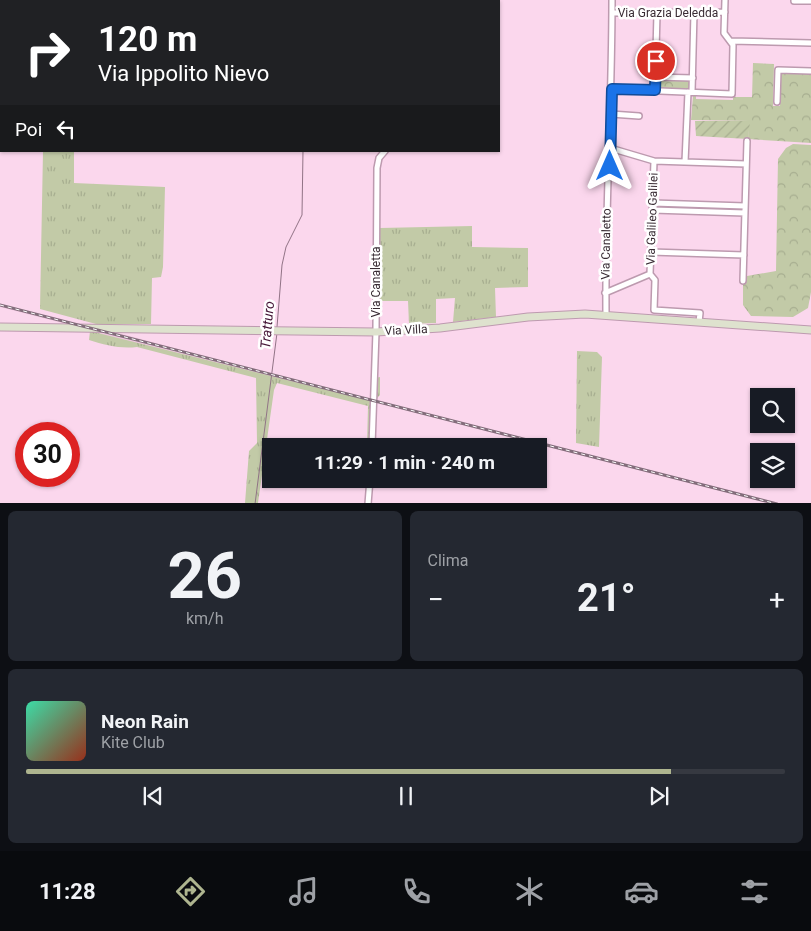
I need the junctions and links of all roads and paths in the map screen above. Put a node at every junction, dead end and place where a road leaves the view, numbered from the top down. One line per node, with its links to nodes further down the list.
1 (612, 0): 7 (street, Via Canaletto)
2 (725, 0): 6 (street)
3 (794, 1): 4 (street)
4 (811, 1)
5 (694, 12): 6 (street, Via Grazia Deledda); 8 (street, Via Grazia Deledda); 13 (street)
6 (725, 12): 9 (street)
7 (612, 13): 8 (street, Via Grazia Deledda); 14 (street, Via Canaletto)
8 (657, 13): 12 (street)
9 (731, 41): 10 (street); 16 (street)
10 (811, 43)
11 (811, 71): 17 (street)
12 (655, 77): 13 (street); 15 (street)
13 (693, 78): 16 (street)
14 (612, 89): 15 (street); 18 (street, Via Canaletto)
15 (655, 90): 16 (street)
16 (690, 92): 24 (street)
17 (776, 102)
18 (611, 114): 19 (street); 21 (street, Via Canaletto)
19 (640, 116)
20 (747, 141): 25 (street)
21 (610, 148): 23 (street, Via Galileo Galilei); 34 (street, Via Canaletto)
22 (384, 152): 39 (street, Via Canaletta)
23 (654, 161): 24 (street); 26 (street, Via Galileo Galilei)
24 (685, 162): 25 (street)
25 (746, 164): 27 (street)
26 (653, 203): 27 (street); 28 (street, Via Galileo Galilei)
27 (745, 206): 29 (street)
28 (653, 210): 29 (street); 30 (street, Via Galileo Galilei)
29 (744, 213): 31 (street)
30 (651, 252): 31 (street); 32 (street, Via Galileo Galilei)
31 (744, 255): 33 (street)
32 (650, 274): 34 (street, Via Galileo Galilei); 36 (street)
33 (743, 281)
34 (606, 293): 35 (street, Via Canaletto)
35 (606, 314): 36 (street, Via Villa); 39 (street, Via Villa)
36 (699, 322): 38 (street, Via Villa)
37 (0, 327): 39 (street, Via Villa)
38 (811, 330)
39 (376, 332): 40 (street, Via Canaletta)
40 (372, 438)
41 (369, 488): 42 (street)
42 (368, 503)

